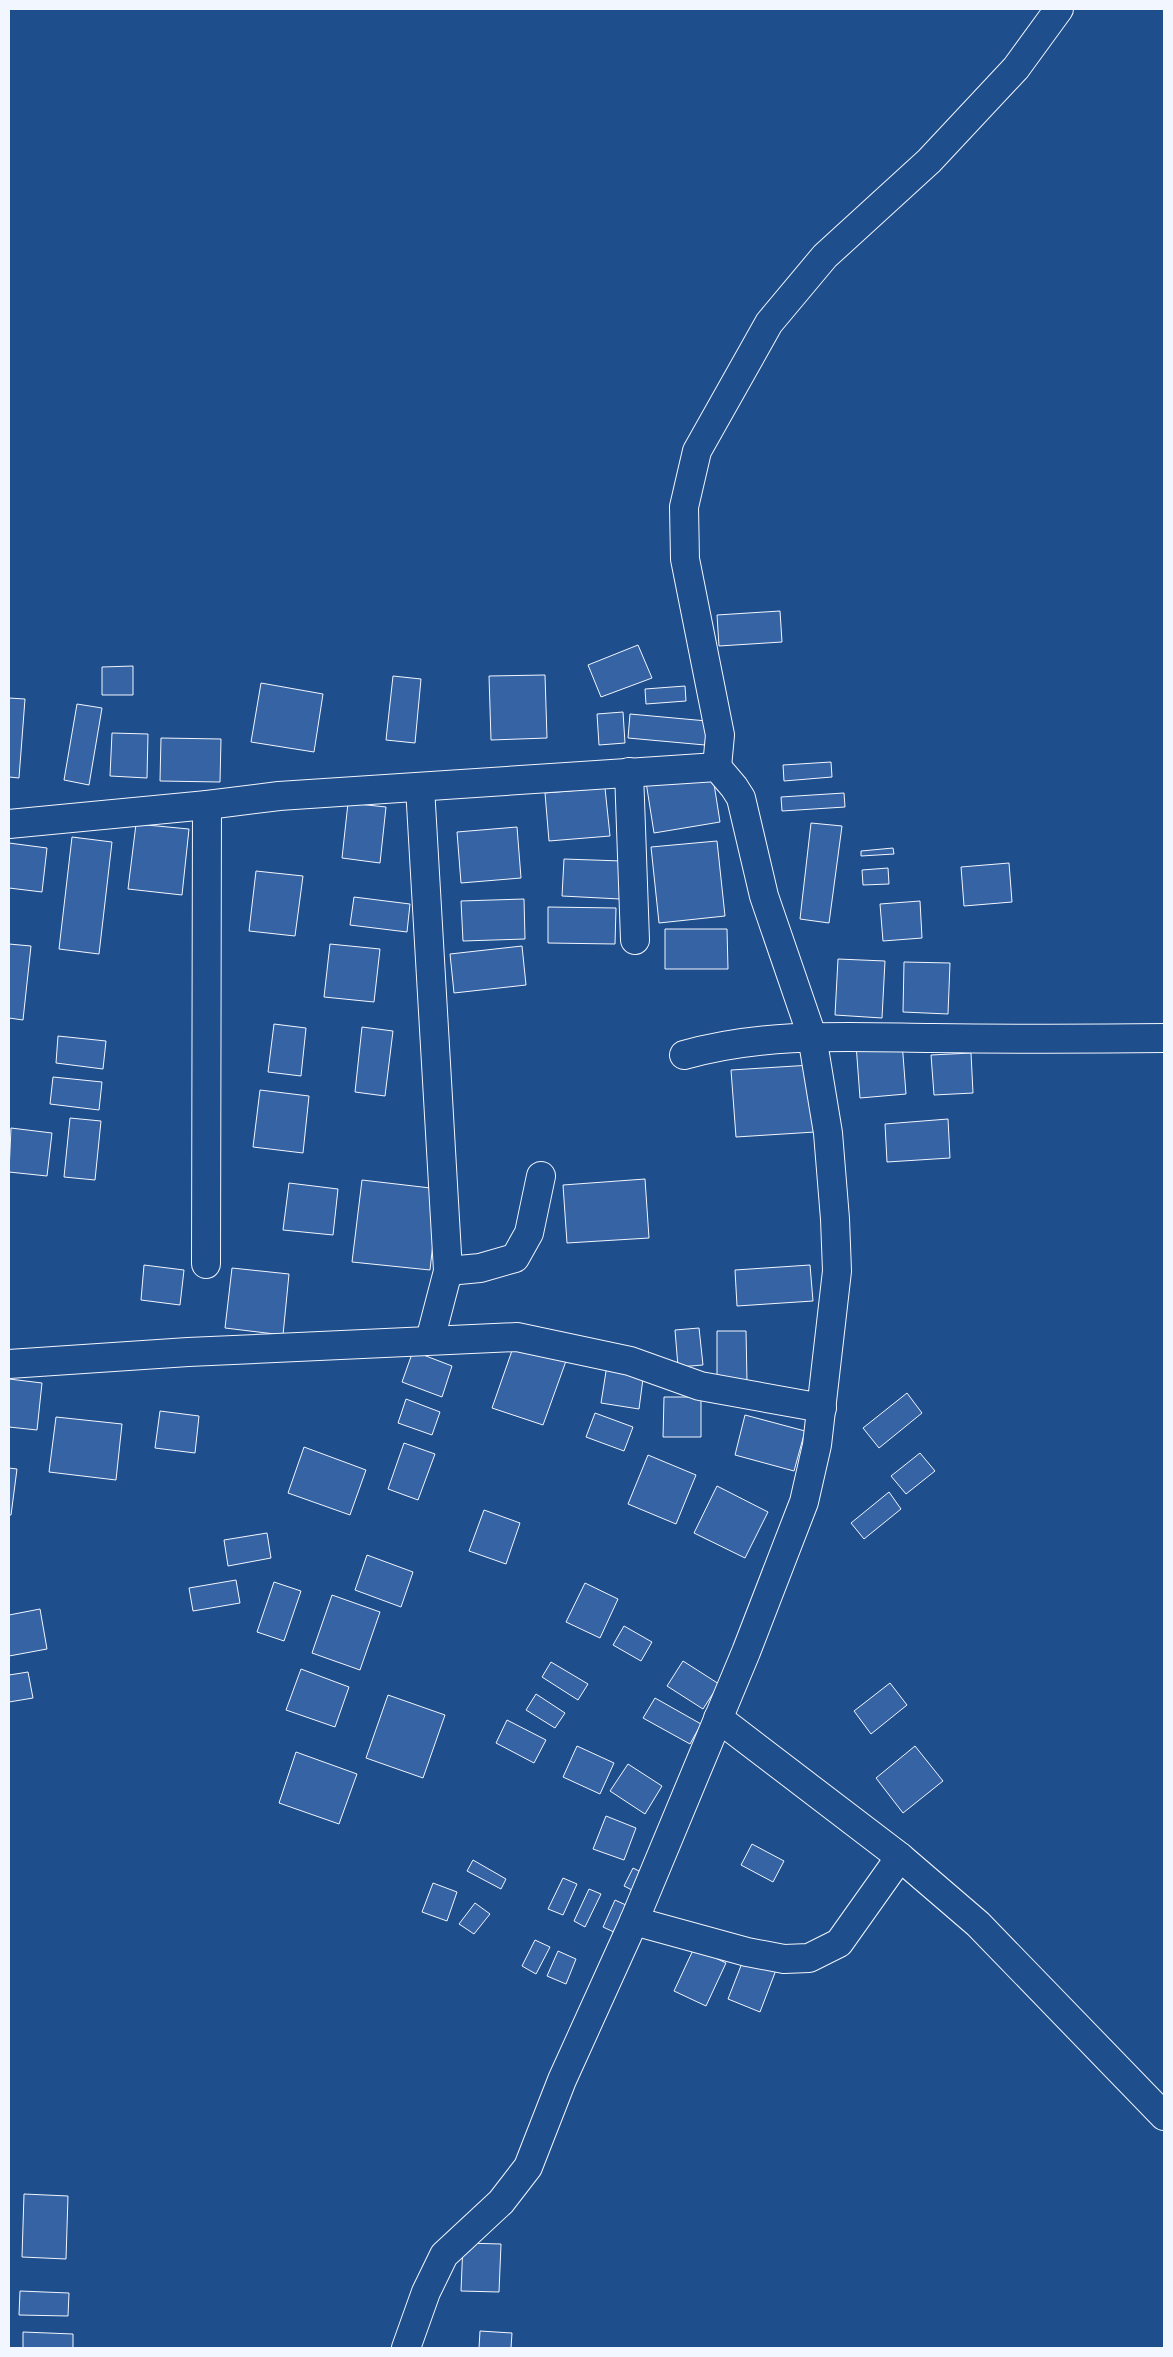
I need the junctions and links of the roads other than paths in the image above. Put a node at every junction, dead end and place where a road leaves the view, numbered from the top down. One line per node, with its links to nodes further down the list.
1 (1059, 9): 2 (street)
2 (717, 767): 3 (street); 8 (street)
3 (629, 772): 4 (street); 7 (street)
4 (420, 787): 5 (street); 13 (street)
5 (207, 805): 6 (street); 12 (street)
6 (9, 824)
7 (635, 940)
8 (812, 1036): 9 (street); 10 (street); 16 (street)
9 (1164, 1038)
10 (684, 1055)
11 (541, 1176): 13 (street)
12 (206, 1264)
13 (448, 1271): 14 (street)
14 (430, 1340): 15 (street); 16 (street)
15 (9, 1364)
16 (822, 1408): 17 (street)
17 (718, 1718): 18 (street); 19 (street)
18 (900, 1857): 19 (street); 20 (street)
19 (634, 1921): 21 (street)
20 (1164, 2116)
21 (406, 2348)

